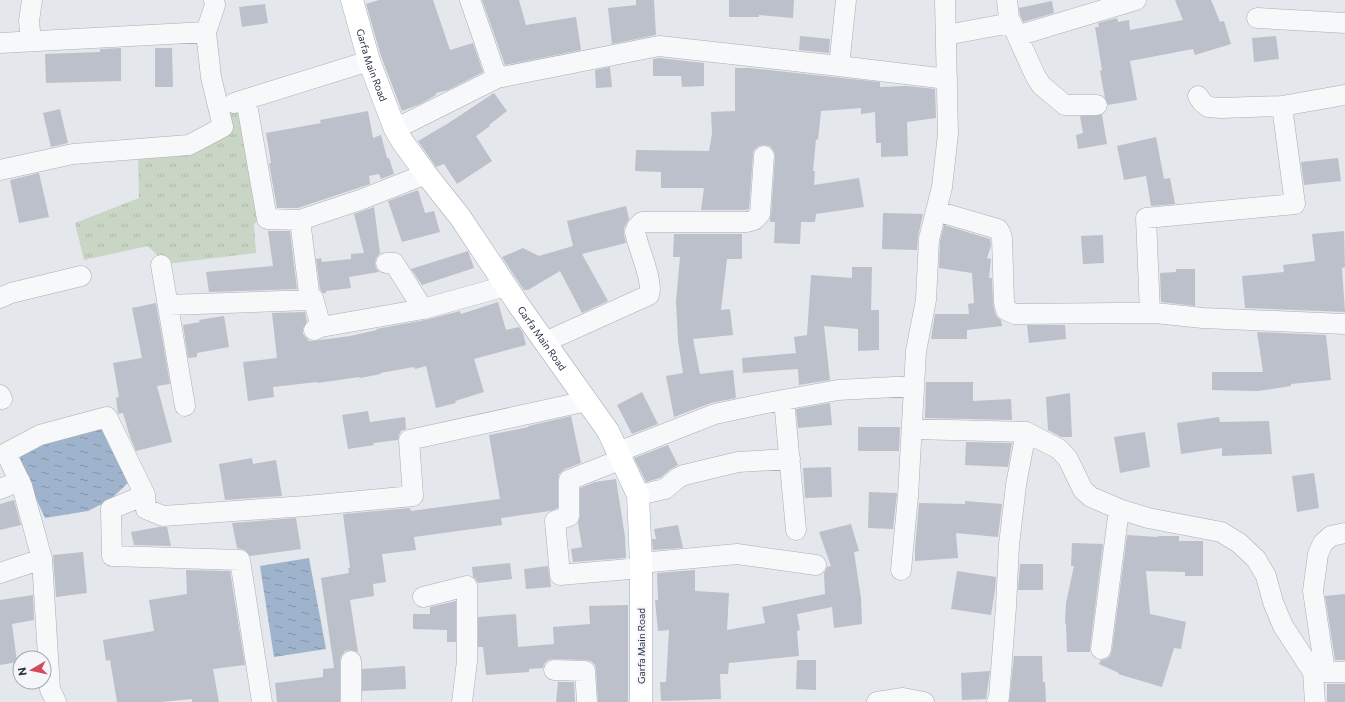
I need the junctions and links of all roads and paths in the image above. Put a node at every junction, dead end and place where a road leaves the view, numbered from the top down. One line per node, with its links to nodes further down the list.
1 (32, 0): 14 (street)
2 (214, 0): 12 (street)
3 (352, 0): 16 (main road, Garfa Main Road)
4 (470, 0): 18 (street)
5 (846, 0): 17 (street)
6 (945, 0): 13 (street)
7 (1007, 0): 11 (street)
8 (1136, 0): 11 (street)
9 (1257, 18): 10 (street)
10 (1345, 23)
11 (1014, 30): 13 (street); 23 (street)
12 (206, 32): 14 (street); 25 (street)
13 (946, 35): 19 (street)
14 (31, 41): 15 (street)
15 (0, 43)
16 (369, 61): 22 (street); 26 (main road, Garfa Main Road)
17 (839, 66): 18 (street); 19 (street)
18 (497, 78): 26 (street)
19 (947, 79): 30 (street)
20 (1345, 94): 24 (street)
21 (1198, 96): 24 (street)
22 (246, 99): 25 (street); 31 (street)
23 (1097, 105)
24 (1282, 106): 40 (street)
25 (219, 108): 28 (street)
26 (395, 129): 29 (main road, Garfa Main Road)
27 (764, 156): 42 (street)
28 (0, 170)
29 (426, 174): 31 (street); 35 (main road, Garfa Main Road)
30 (936, 211): 40 (street); 43 (street)
31 (300, 220): 37 (street)
32 (386, 263): 39 (street)
33 (161, 265): 38 (street)
34 (81, 276): 36 (street)
35 (506, 286): 39 (street); 42 (main road, Garfa Main Road)
36 (0, 298)
37 (310, 300): 38 (street); 39 (street)
38 (168, 305): 46 (street)
39 (423, 309)
40 (1150, 313): 41 (street)
41 (1345, 324)
42 (545, 342): 45 (main road, Garfa Main Road)
43 (913, 386): 44 (street); 47 (street)
44 (784, 400): 50 (street); 51 (street)
45 (587, 401): 50 (main road, Garfa Main Road); 55 (street)
46 (186, 406)
47 (912, 429): 48 (street); 62 (street)
48 (1026, 432): 56 (street); 78 (street)
49 (3, 451): 52 (street); 55 (street)
50 (620, 456): 54 (main road, Garfa Main Road); 60 (street)
51 (790, 459): 54 (street); 57 (street)
52 (20, 481): 53 (street); 59 (street)
53 (0, 489)
54 (638, 494): 60 (main road, Garfa Main Road)
55 (145, 495): 71 (street)
56 (1119, 509): 65 (street); 68 (street)
57 (796, 530)
58 (1345, 533): 68 (street)
59 (42, 559): 63 (street); 70 (street)
60 (641, 565): 61 (street); 75 (main road, Garfa Main Road)
61 (816, 565)
62 (901, 570)
63 (0, 573)
64 (423, 597): 73 (street)
65 (1101, 649)
66 (351, 661): 72 (street)
67 (554, 670): 74 (street)
68 (1319, 672): 69 (street); 79 (street)
69 (1345, 672)
70 (56, 702)
71 (262, 702)
72 (351, 702)
73 (462, 702)
74 (587, 702)
75 (641, 702)
76 (877, 702): 77 (street)
77 (924, 702)
78 (997, 702)
79 (1315, 702)

